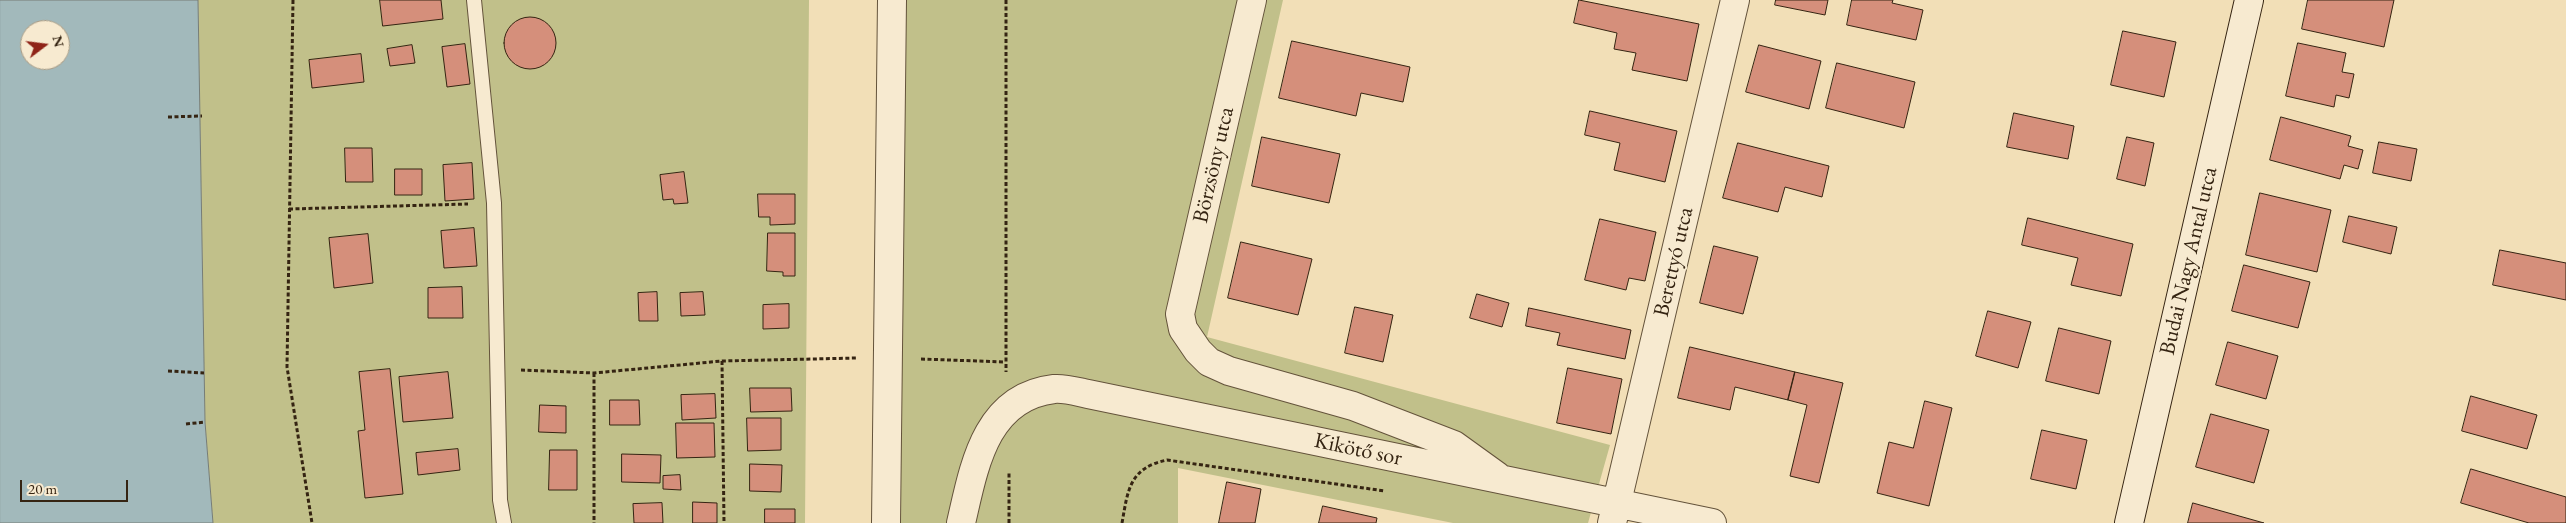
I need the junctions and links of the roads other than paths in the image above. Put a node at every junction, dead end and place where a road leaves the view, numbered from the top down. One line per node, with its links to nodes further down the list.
1 (474, 0): 8 (lane)
2 (892, 0): 9 (street)
3 (1252, 0): 6 (street, Börzsöny utca)
4 (1735, 0): 7 (street, Berettyó utca)
5 (2249, 0): 12 (street, Budai Nagy Antal utca)
6 (1504, 481): 7 (street, Kikötő sor); 10 (street, Kikötő sor)
7 (1615, 514): 11 (street, Kikötő sor)
8 (504, 523)
9 (886, 523)
10 (962, 523)
11 (1712, 523)
12 (2128, 523)

